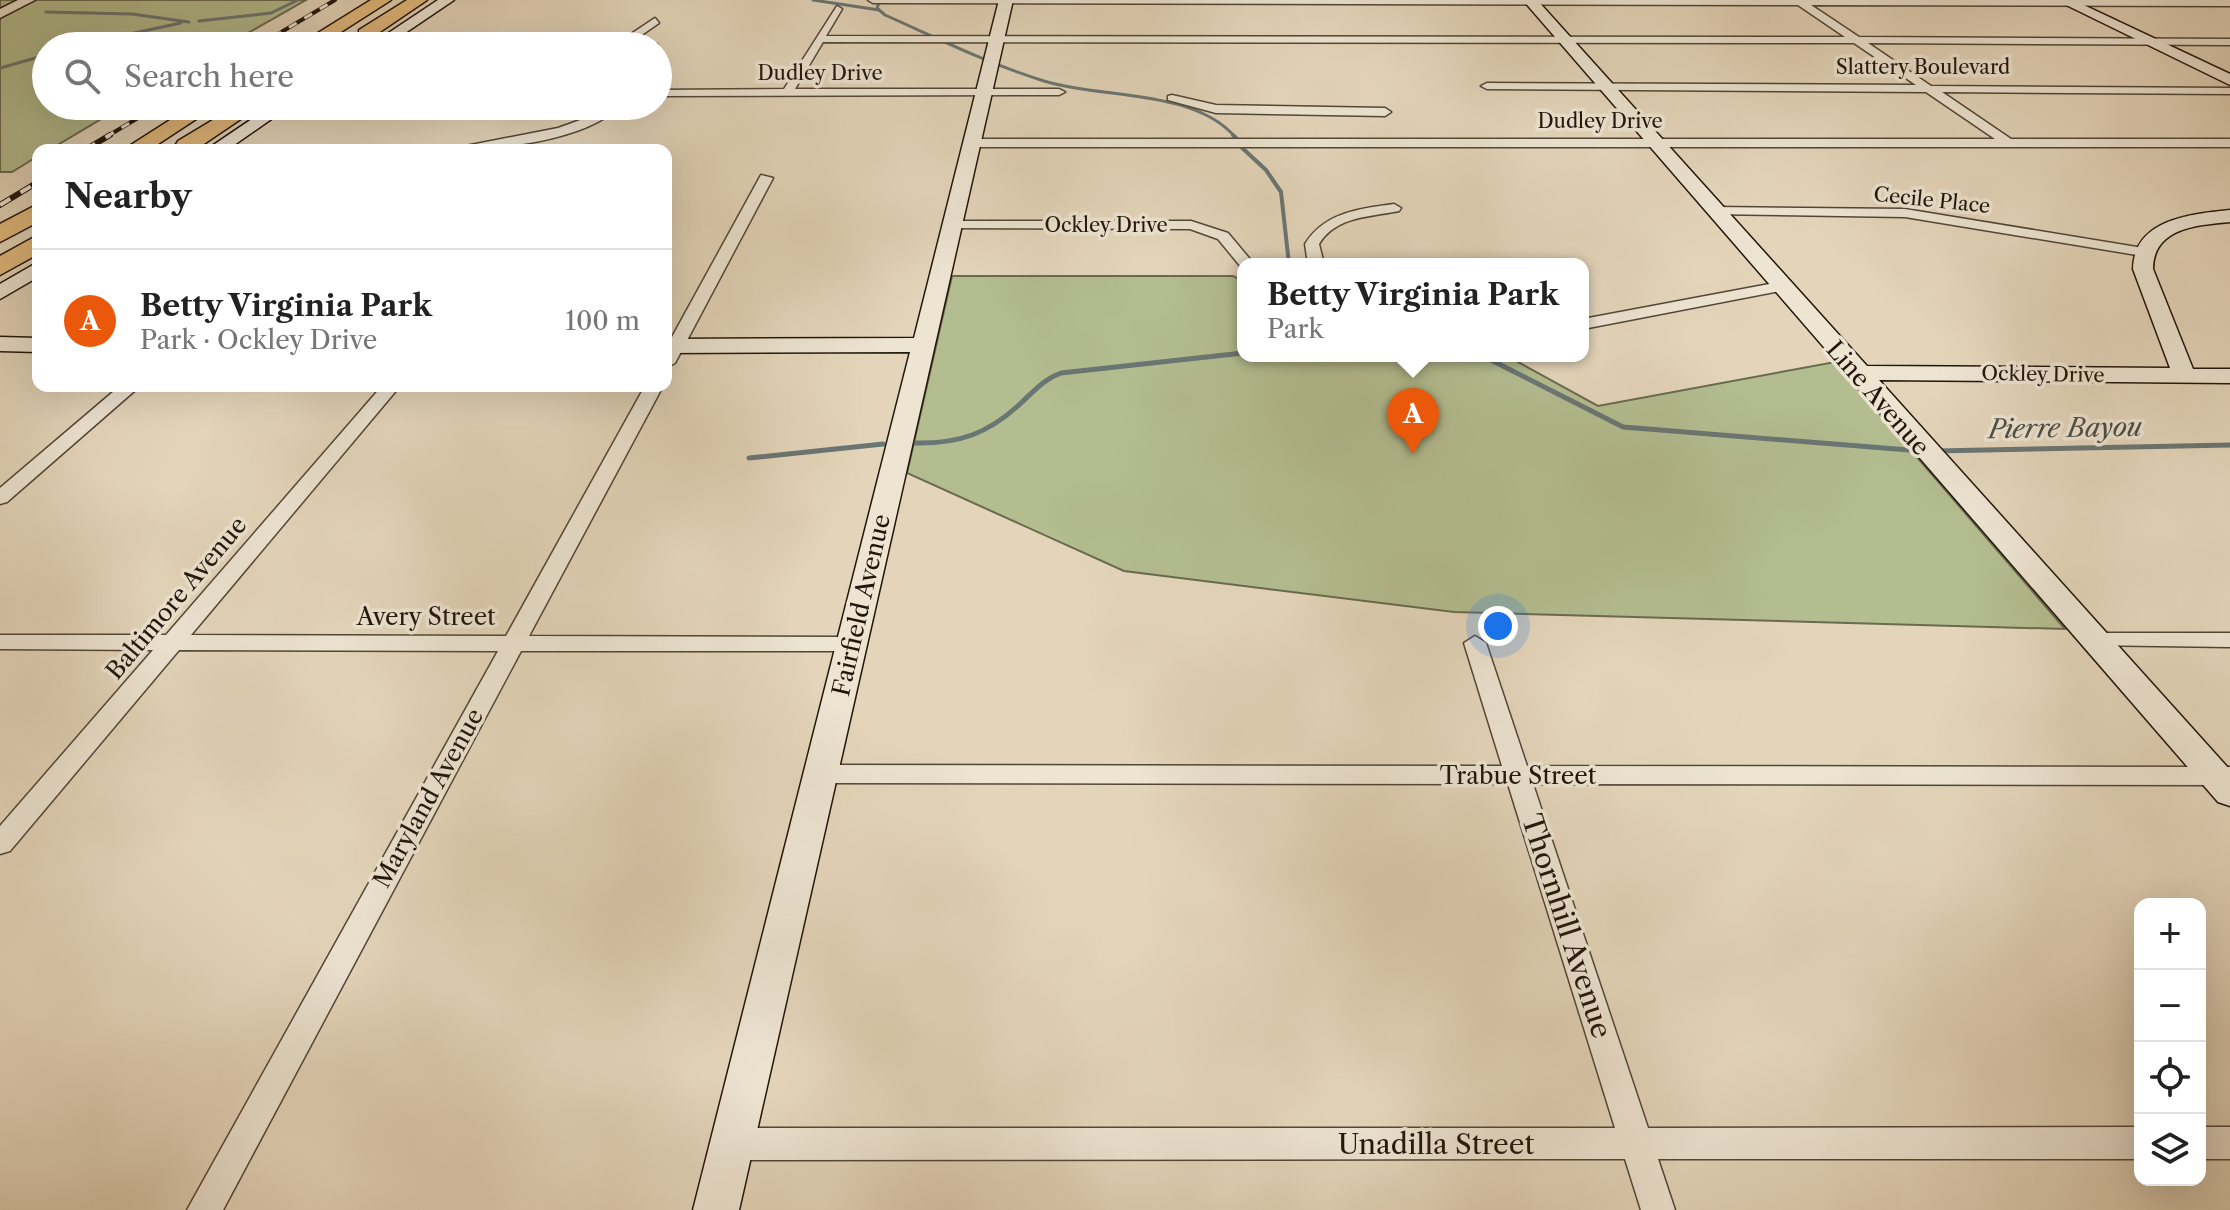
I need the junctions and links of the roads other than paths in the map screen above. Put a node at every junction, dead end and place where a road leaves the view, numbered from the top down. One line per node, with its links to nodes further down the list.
1 (28, 0): 13 (street)
2 (383, 0): 15 (highway)
3 (419, 0): 16 (highway)
4 (447, 0): 17 (street)
5 (873, 0): 8 (street)
6 (1531, 0): 7 (street); 11 (street); 19 (street, Line Avenue)
7 (1799, 0): 9 (street); 21 (street)
8 (1006, 1): 11 (street); 24 (street, Fairfield Avenue)
9 (2064, 1): 10 (street); 22 (street)
10 (2230, 3)
11 (1277, 4)
12 (837, 9): 20 (street)
13 (0, 14)
14 (655, 21): 18 (street)
15 (329, 32)
16 (368, 32)
17 (398, 32)
18 (639, 32)
19 (1561, 40): 21 (street); 24 (street); 26 (street, Line Avenue)
20 (818, 41): 24 (street); 31 (street)
21 (1857, 41): 22 (street); 28 (street)
22 (2149, 42): 23 (street); 27 (street)
23 (2230, 42)
24 (991, 64): 29 (street); 31 (street, Dudley Drive); 42 (street, Fairfield Avenue)
25 (1487, 86): 26 (street, Slattery Boulevard)
26 (1610, 86): 28 (street, Slattery Boulevard); 39 (street, Line Avenue)
27 (2230, 86): 28 (street, Slattery Boulevard)
28 (1926, 87): 41 (street)
29 (1059, 92)
30 (672, 93): 31 (street, Dudley Drive)
31 (787, 93)
32 (1172, 98): 33 (street)
33 (1292, 112): 34 (street); 40 (street)
34 (1385, 112)
35 (183, 120): 44 (highway)
36 (228, 120): 45 (highway)
37 (261, 120): 46 (street)
38 (592, 120): 47 (street)
39 (1652, 141): 40 (street, Dudley Drive); 41 (street, Dudley Drive); 50 (street, Line Avenue)
40 (1303, 142): 42 (street, Dudley Drive)
41 (2007, 142): 43 (street, Dudley Drive)
42 (971, 143): 53 (street, Fairfield Avenue)
43 (2230, 143)
44 (144, 144)
45 (190, 144)
46 (224, 144)
47 (482, 144)
48 (766, 178): 67 (street)
49 (1394, 208): 58 (street)
50 (1714, 211): 56 (street, Cecile Place); 61 (street, Line Avenue)
51 (32, 215): 54 (highway)
52 (2230, 216): 56 (street)
53 (951, 225): 57 (street, Ockley Drive); 66 (street, Fairfield Avenue)
54 (0, 235)
55 (32, 247): 59 (highway)
56 (2143, 252): 70 (street)
57 (1241, 258)
58 (1315, 258)
59 (0, 267)
60 (32, 272): 62 (street)
61 (1780, 287): 63 (street); 69 (street, Line Avenue)
62 (0, 293)
63 (1589, 323)
64 (0, 344): 65 (street)
65 (32, 345)
66 (923, 345): 68 (street); 82 (street, Fairfield Avenue)
67 (672, 346)
68 (672, 351)
69 (1856, 373): 70 (street, Ockley Drive); 76 (street, Line Avenue)
70 (2184, 375): 71 (street, Ockley Drive)
71 (2230, 376)
72 (124, 392): 75 (street)
73 (386, 392): 79 (street, Baltimore Avenue)
74 (651, 392): 80 (street, Maryland Avenue)
75 (0, 498)
76 (2093, 640): 77 (street); 85 (street, Line Avenue)
77 (2230, 640)
78 (0, 642): 79 (street, Avery Street)
79 (173, 642): 80 (street, Avery Street); 86 (street, Baltimore Avenue)
80 (513, 642): 82 (street, Avery Street); 92 (street, Maryland Avenue)
81 (1475, 643): 84 (street, Thornhill Avenue)
82 (852, 644): 83 (street, Fairfield Avenue)
83 (821, 774): 84 (street, Trabue Street); 90 (street, Fairfield Avenue)
84 (1519, 775): 85 (street, Trabue Street); 91 (street, Thornhill Avenue)
85 (2225, 782)
86 (0, 844)
87 (2134, 1143): 91 (street, Unadilla Street)
88 (2206, 1143): 89 (street)
89 (2230, 1143)
90 (732, 1144): 91 (street, Unadilla Street); 93 (street, Fairfield Avenue)
91 (1637, 1144): 94 (street, Thornhill Avenue)
92 (204, 1210)
93 (716, 1210)
94 (1658, 1210)

